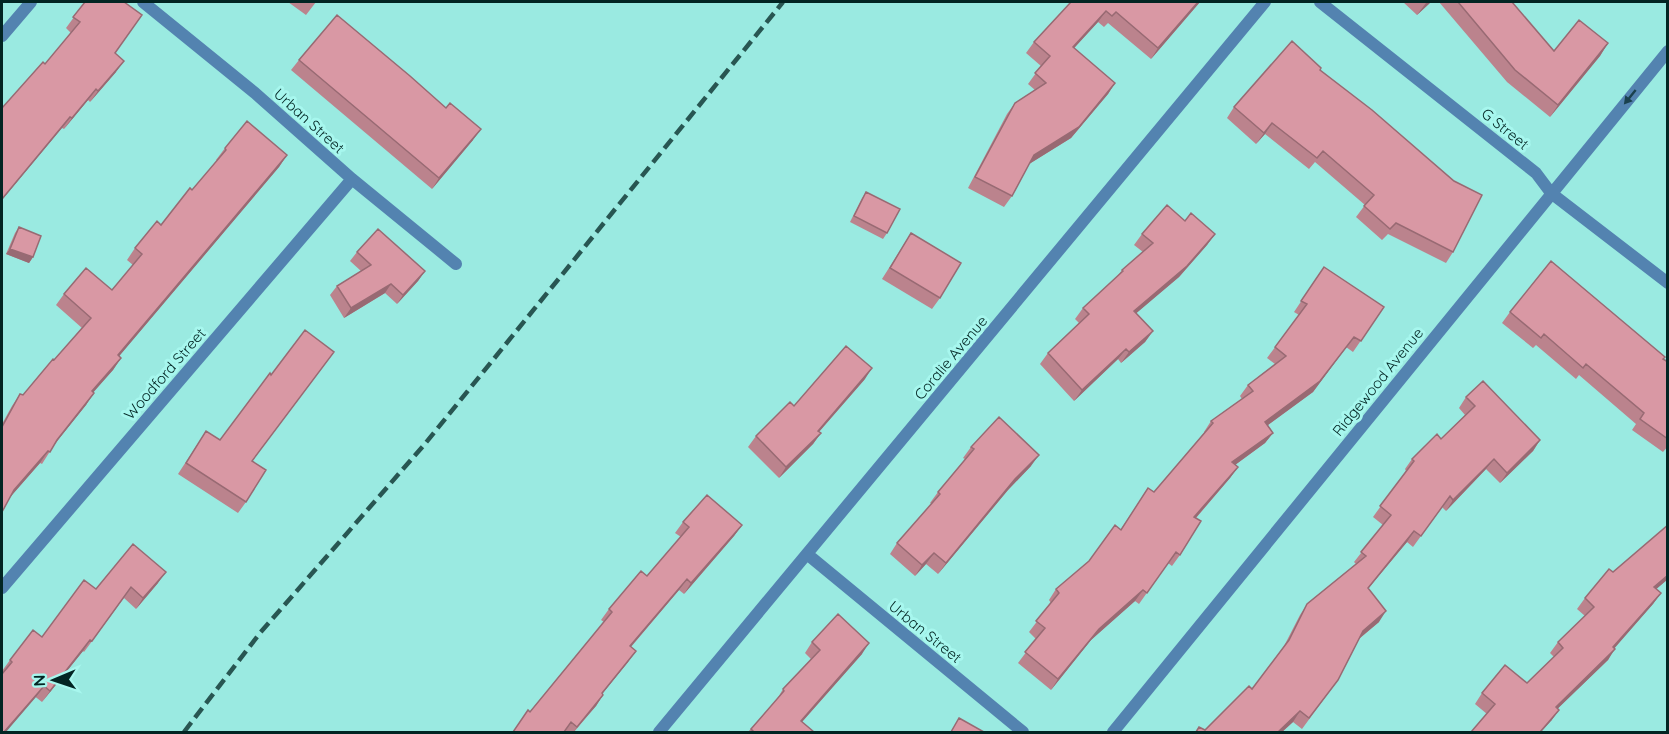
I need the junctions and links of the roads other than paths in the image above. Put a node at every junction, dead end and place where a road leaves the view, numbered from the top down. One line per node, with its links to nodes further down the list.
1 (31, 2): 5 (street)
2 (142, 2): 7 (street, Urban Street)
3 (1265, 2): 11 (street, Coralie Avenue)
4 (1320, 2): 8 (street, G Street)
5 (2, 36)
6 (1668, 51): 8 (street, Ridgewood Avenue, one-way to 8)
7 (352, 179): 9 (street, Urban Street); 12 (street, Woodford Street)
8 (1551, 193): 10 (street, G Street); 15 (street, Ridgewood Avenue)
9 (456, 264)
10 (1668, 283)
11 (807, 554): 13 (street, Coralie Avenue); 14 (street, Urban Street)
12 (2, 588)
13 (659, 732)
14 (1023, 732)
15 (1113, 732)

